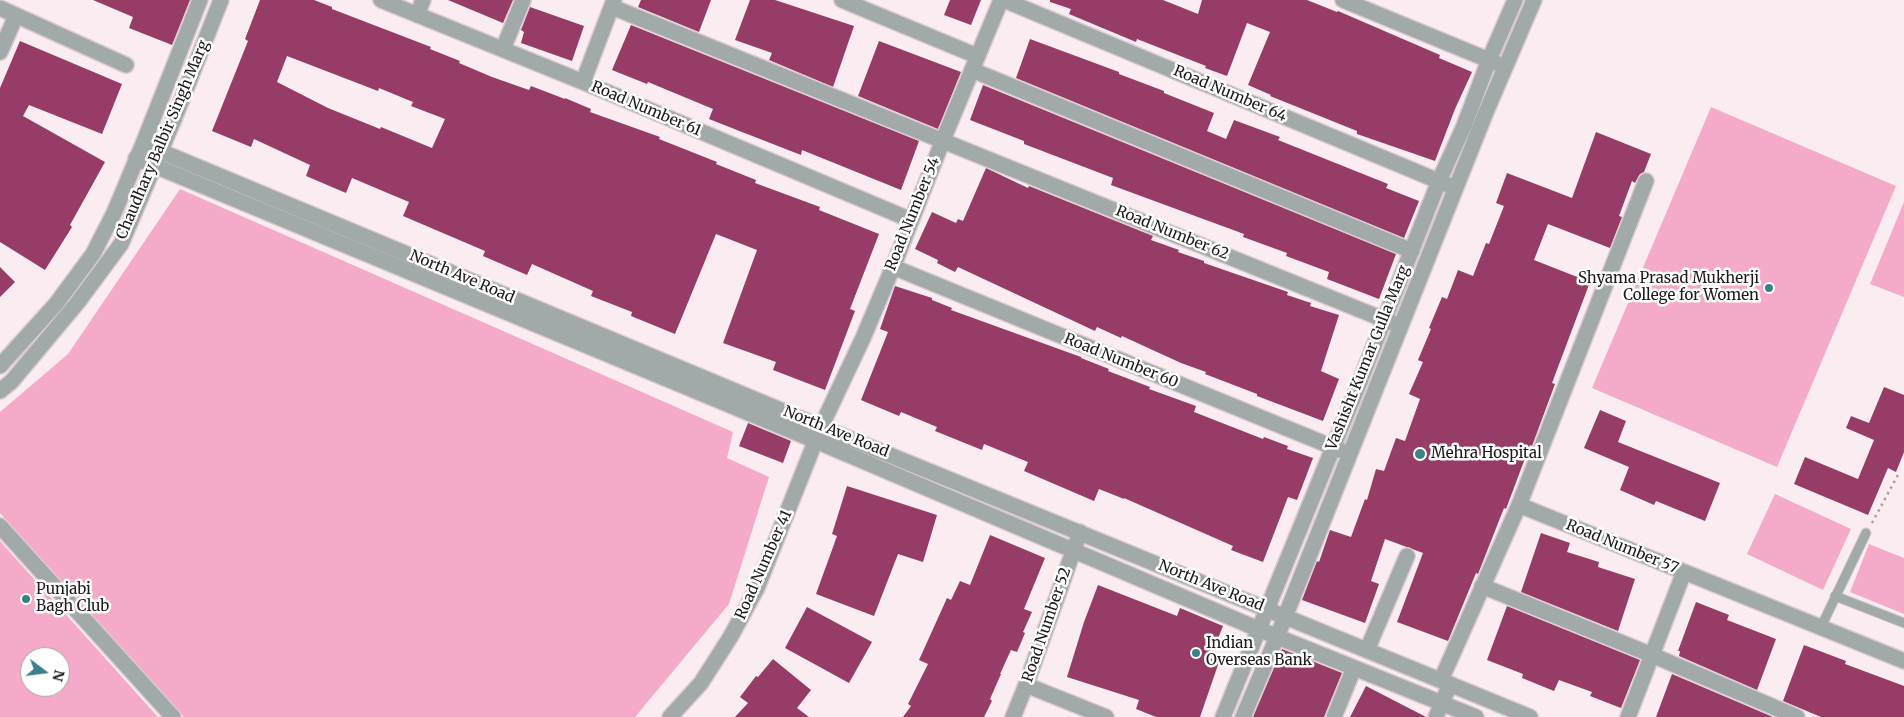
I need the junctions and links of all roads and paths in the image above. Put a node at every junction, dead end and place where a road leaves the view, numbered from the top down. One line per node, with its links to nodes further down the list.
1 (200, 0): 21 (street, Chaudhary Balbir Singh Marg)
2 (221, 0): 22 (street, Chaudhary Balbir Singh Marg)
3 (381, 0): 13 (street, Road Number 61)
4 (423, 0): 13 (street)
5 (523, 0): 15 (street)
6 (842, 0): 18 (street)
7 (1003, 0): 18 (street, Road Number 54); 28 (street, Road Number 64)
8 (1343, 0): 17 (street)
9 (1515, 0): 17 (street, Vashisht Kumar Gulla Marg)
10 (1534, 0): 20 (street, Vashisht Kumar Gulla Marg)
11 (613, 3): 23 (street); 24 (street, Road Number 62)
12 (0, 8): 14 (street)
13 (417, 15): 15 (street, Road Number 61)
14 (16, 16): 16 (street); 19 (street)
15 (503, 49): 23 (street, Road Number 61)
16 (0, 52)
17 (1489, 60): 20 (street); 28 (street, Vashisht Kumar Gulla Marg)
18 (975, 63): 24 (street, Road Number 54); 32 (street)
19 (126, 65)
20 (1505, 66): 30 (street, Vashisht Kumar Gulla Marg)
21 (173, 68): 22 (street); 25 (street, Chaudhary Balbir Singh Marg)
22 (191, 75): 27 (street, Chaudhary Balbir Singh Marg)
23 (583, 82): 31 (street, Road Number 61)
24 (943, 140): 31 (street, Road Number 54); 34 (street, Road Number 62)
25 (143, 144): 26 (street, Chaudhary Balbir Singh Marg); 27 (street, North Ave Road)
26 (136, 158): 27 (street); 36 (street, Chaudhary Balbir Singh Marg)
27 (157, 158): 37 (street, Chaudhary Balbir Singh Marg); 38 (street, North Ave Road); 39 (street)
28 (1439, 181): 30 (street, Road Number 64); 32 (street, Vashisht Kumar Gulla Marg)
29 (1646, 181): 43 (street)
30 (1455, 188): 35 (street, Vashisht Kumar Gulla Marg)
31 (911, 220): 33 (street, Road Number 54)
32 (1412, 251): 34 (street, Vashisht Kumar Gulla Marg)
33 (893, 267): 38 (street, Road Number 54); 40 (street, Road Number 60)
34 (1383, 319): 35 (street, Road Number 62); 40 (street, Vashisht Kumar Gulla Marg)
35 (1400, 326): 41 (street, Vashisht Kumar Gulla Marg)
36 (0, 366)
37 (0, 390)
38 (822, 427): 39 (street, Road Number 41); 45 (street, North Ave Road)
39 (816, 441): 47 (street); 66 (street, Road Number 41)
40 (1332, 448): 41 (street, Road Number 60); 52 (street, Vashisht Kumar Gulla Marg)
41 (1350, 454): 53 (street, Vashisht Kumar Gulla Marg)
42 (1899, 473): 46 (path)
43 (1519, 505): 49 (street, Road Number 57); 50 (street)
44 (0, 526): 65 (street)
45 (1080, 532): 47 (street, Road Number 52); 52 (street, North Ave Road)
46 (1866, 533): 51 (lane)
47 (1073, 551): 56 (street); 63 (street, Road Number 52)
48 (1407, 556): 58 (street)
49 (1684, 572): 55 (street, Road Number 57); 59 (street)
50 (1482, 586): 59 (street); 62 (street)
51 (1835, 596): 54 (lane); 55 (lane)
52 (1266, 609): 53 (street, North Ave Road); 56 (street, Vashisht Kumar Gulla Marg)
53 (1285, 616): 57 (street, Vashisht Kumar Gulla Marg); 58 (street, North Ave Road)
54 (1904, 623)
55 (1821, 627): 60 (street, Road Number 57)
56 (1258, 629): 57 (street); 69 (street, Vashisht Kumar Gulla Marg)
57 (1277, 637): 61 (street); 70 (street, Vashisht Kumar Gulla Marg)
58 (1368, 650): 62 (street, North Ave Road)
59 (1652, 655): 75 (street); 76 (street)
60 (1904, 660)
61 (1354, 668): 64 (street); 71 (street)
62 (1445, 682): 64 (street); 74 (street, North Ave Road)
63 (1026, 685): 67 (street, Road Number 52); 68 (street)
64 (1442, 703): 72 (street); 73 (street)
65 (173, 717)
66 (670, 717)
67 (1013, 717)
68 (1106, 717)
69 (1223, 717)
70 (1244, 717)
71 (1334, 717)
72 (1436, 717)
73 (1476, 717)
74 (1530, 717)
75 (1628, 717)
76 (1796, 717)

